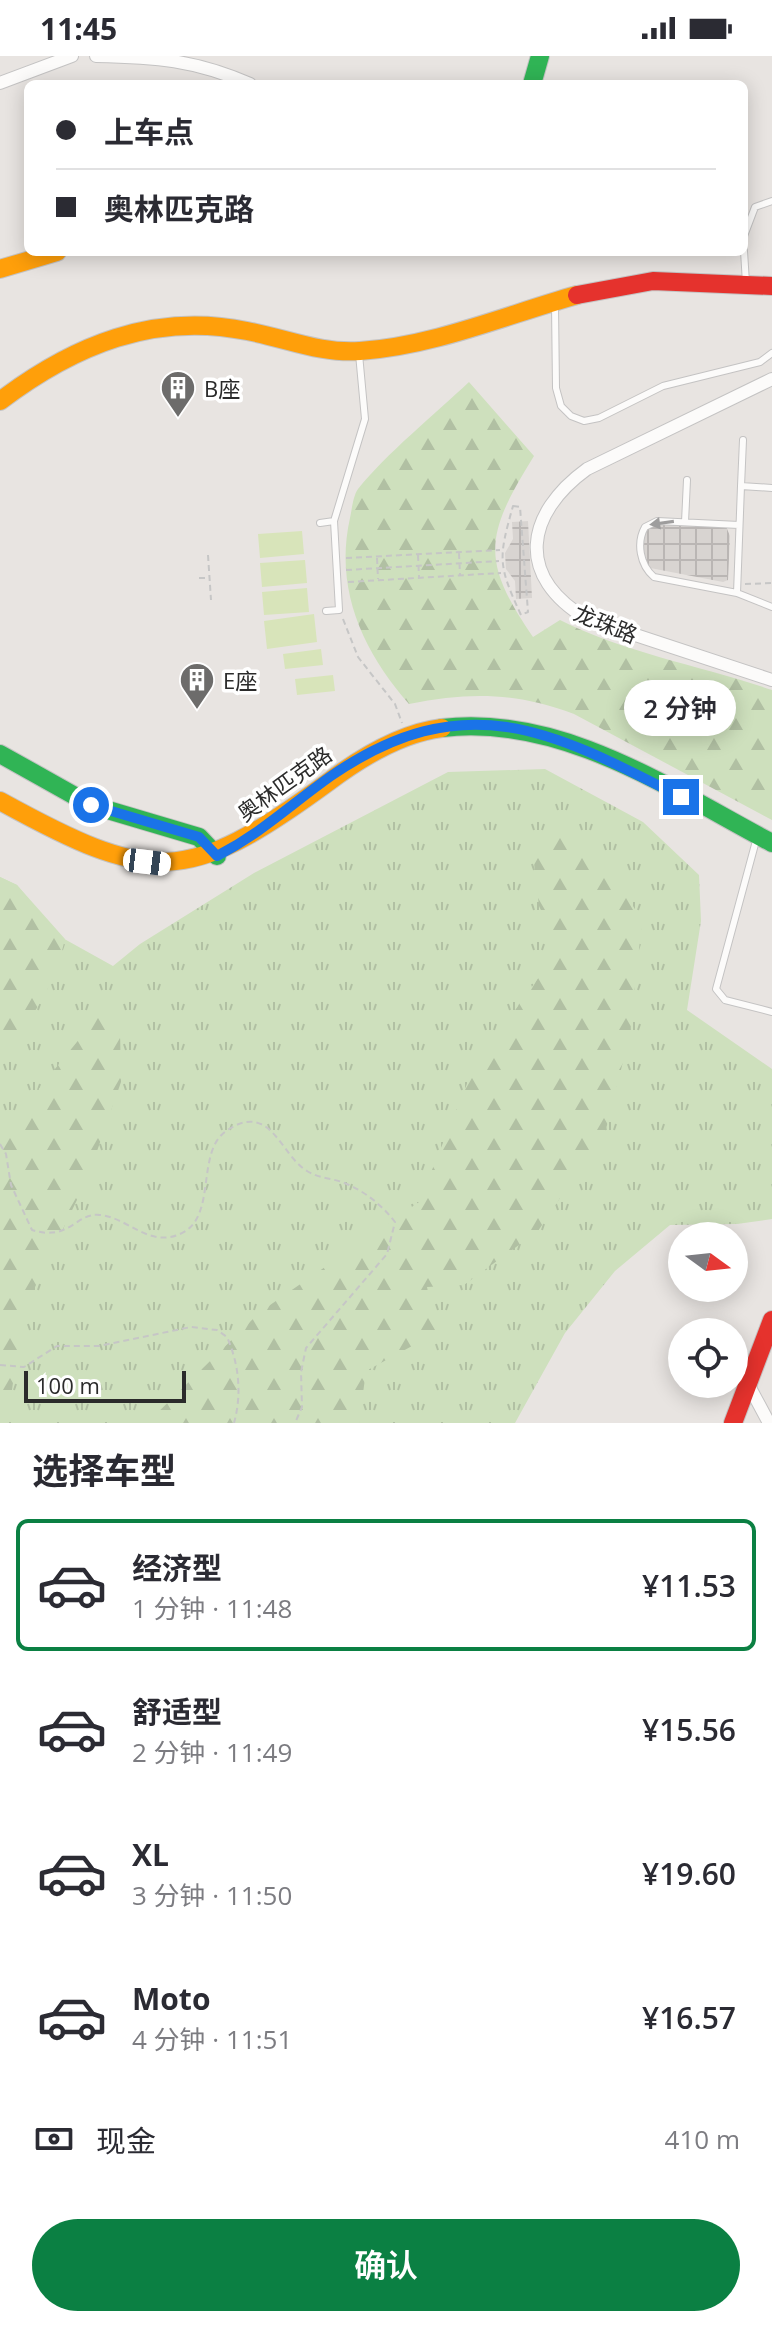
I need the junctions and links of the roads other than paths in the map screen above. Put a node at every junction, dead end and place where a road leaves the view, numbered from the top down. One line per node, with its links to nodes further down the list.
1 (72, 56): 6 (street)
2 (96, 56): 4 (street)
3 (540, 56): 5 (street)
4 (241, 80)
5 (533, 80)
6 (0, 83)
7 (772, 201): 8 (lane)
8 (748, 225)
9 (44, 256): 11 (street)
10 (748, 256): 12 (lane)
11 (0, 269)
12 (746, 285): 13 (street); 14 (street)
13 (772, 286)
14 (555, 302): 15 (street); 16 (lane)
15 (359, 351): 18 (street); 23 (lane)
16 (772, 353)
17 (772, 379): 30 (street, 龙珠路)
18 (0, 401)
19 (743, 440): 21 (lane)
20 (687, 480): 24 (lane)
21 (741, 486): 22 (lane); 26 (lane)
22 (772, 488)
23 (334, 521): 25 (lane); 29 (lane)
24 (685, 522): 26 (lane); 27 (lane, one-way to 27)
25 (320, 523)
26 (739, 525): 27 (lane)
27 (737, 593): 28 (lane)
28 (772, 607)
29 (326, 611)
30 (772, 680)
31 (0, 754): 34 (street)
32 (0, 801): 34 (street, 奥林匹克路)
33 (764, 840): 34 (street, 奥林匹克路); 35 (lane)
34 (217, 856)
35 (772, 1012)
36 (772, 1320): 37 (street)
37 (748, 1384): 40 (street)
38 (743, 1398): 39 (street)
39 (733, 1423)
40 (769, 1423)

